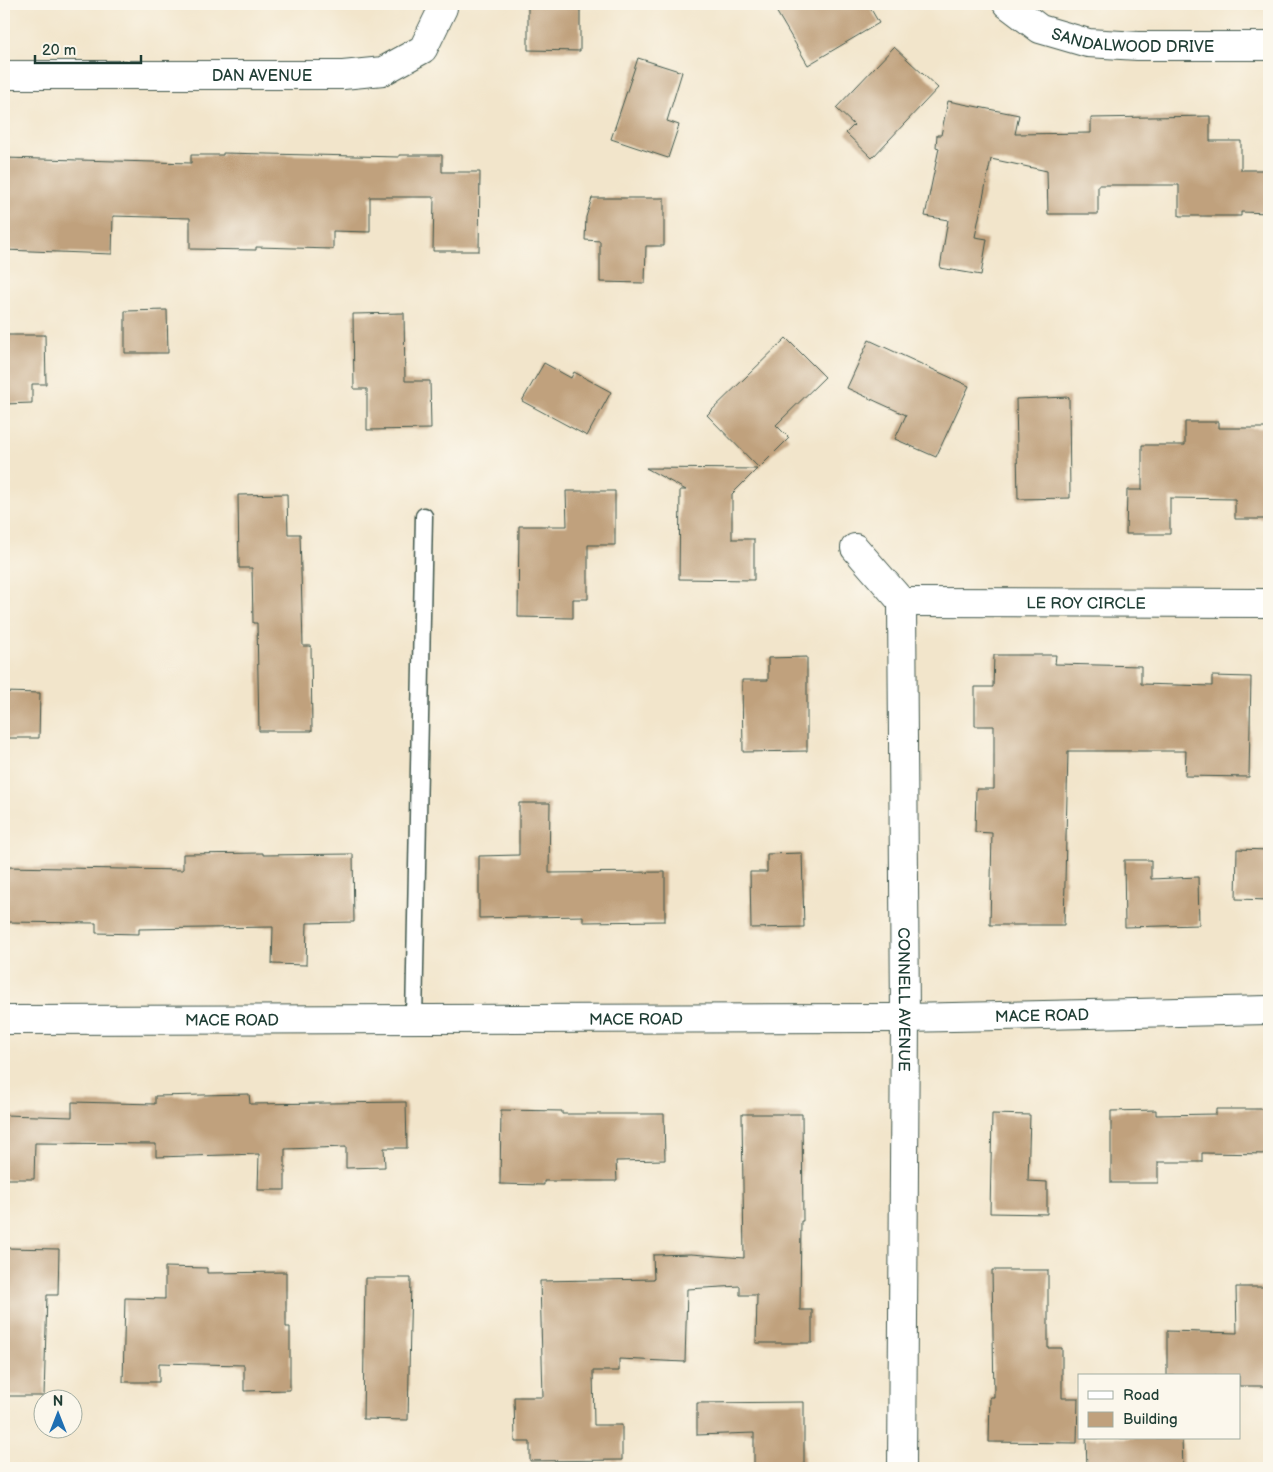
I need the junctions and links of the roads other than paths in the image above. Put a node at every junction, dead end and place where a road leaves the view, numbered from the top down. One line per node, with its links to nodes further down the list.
1 (443, 4): 4 (street, DAN AVENUE)
2 (1007, 4): 3 (street, SANDALWOOD DRIVE)
3 (1269, 46)
4 (4, 75)
5 (424, 516): 11 (lane)
6 (855, 548): 7 (street)
7 (902, 602): 8 (street, LE ROY CIRCLE); 10 (street, CONNELL AVENUE)
8 (1269, 603)
9 (1269, 1010): 10 (street, MACE ROAD)
10 (905, 1018): 11 (street, MACE ROAD); 13 (street, CONNELL AVENUE)
11 (414, 1019): 12 (street, MACE ROAD)
12 (4, 1020)
13 (902, 1468)

